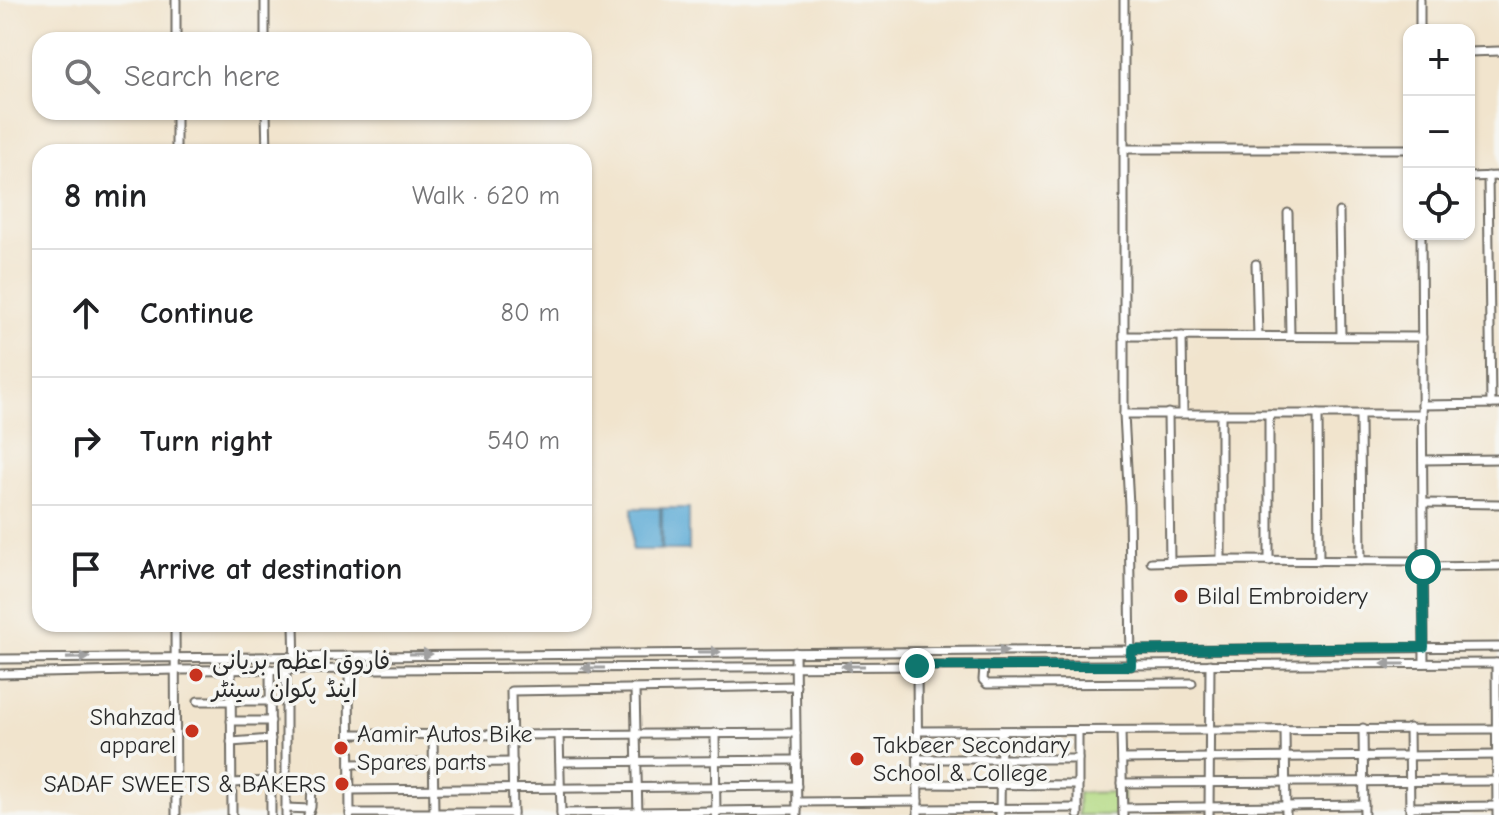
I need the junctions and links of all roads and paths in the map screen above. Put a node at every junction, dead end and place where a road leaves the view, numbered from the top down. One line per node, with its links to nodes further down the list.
1 (176, 0): 6 (street)
2 (265, 0): 7 (street)
3 (1124, 0): 14 (street)
4 (1420, 0): 5 (street)
5 (1420, 24)
6 (176, 32)
7 (265, 32)
8 (1499, 51): 9 (street)
9 (1475, 52)
10 (176, 120): 12 (street)
11 (266, 120): 13 (street)
12 (176, 144)
13 (267, 144)
14 (1124, 149): 15 (street); 26 (street)
15 (1403, 149)
16 (1488, 176): 17 (street); 18 (street); 22 (street)
17 (1499, 176)
18 (1475, 177)
19 (1339, 212): 30 (street)
20 (1288, 213): 29 (street)
21 (1421, 240): 31 (street)
22 (1489, 254): 23 (street); 25 (street)
23 (1499, 254)
24 (1256, 264): 28 (street)
25 (1494, 328): 32 (street)
26 (1124, 336): 27 (street); 36 (street)
27 (1182, 336): 28 (street); 35 (street)
28 (1258, 336): 29 (street)
29 (1290, 336): 30 (street)
30 (1341, 336): 31 (street)
31 (1422, 337): 33 (street)
32 (1495, 404): 33 (street)
33 (1422, 410): 40 (street); 42 (street)
34 (1168, 413): 35 (street); 36 (street); 50 (street)
35 (1183, 413): 37 (street)
36 (1124, 414): 57 (street)
37 (1221, 414): 38 (street); 45 (street)
38 (1269, 414): 39 (street); 46 (street)
39 (1318, 414): 40 (street); 47 (street)
40 (1360, 414): 48 (street)
41 (1499, 459): 42 (street)
42 (1423, 460): 43 (street)
43 (1423, 503): 44 (street); 51 (street)
44 (1499, 504)
45 (1221, 560): 46 (street); 50 (street)
46 (1269, 561): 47 (street)
47 (1319, 561): 48 (street)
48 (1361, 561): 51 (street)
49 (1151, 562): 50 (street)
50 (1170, 562)
51 (1423, 564): 52 (street); 55 (street)
52 (1499, 566)
53 (175, 632): 60 (street)
54 (294, 632): 59 (street)
55 (1424, 647): 56 (street); 57 (street); 62 (street)
56 (1499, 647)
57 (1131, 650): 58 (street, one-way to 57); 66 (street)
58 (795, 652): 59 (street, one-way to 58); 64 (street)
59 (295, 655): 60 (street); 68 (street)
60 (175, 656): 61 (street, one-way to 60); 70 (street)
61 (0, 659)
62 (1424, 663): 63 (street); 72 (street, one-way to 72)
63 (1498, 663): 87 (street)
64 (796, 666): 65 (street, one-way to 64); 69 (street, one-way to 69); 77 (street)
65 (917, 666): 73 (street); 89 (street)
66 (1131, 666): 73 (street); 75 (street)
67 (270, 669): 68 (street); 71 (street); 81 (street)
68 (290, 669): 69 (street); 144 (street)
69 (349, 669): 95 (street)
70 (175, 670): 71 (street); 74 (street); 155 (street)
71 (231, 670): 80 (street)
72 (1210, 671): 75 (street); 88 (street)
73 (984, 673): 75 (street)
74 (0, 674)
75 (1176, 675): 76 (street)
76 (1192, 683)
77 (796, 686): 78 (street); 94 (street)
78 (635, 690): 97 (street); 98 (street)
79 (198, 701): 80 (street)
80 (231, 701): 81 (street); 82 (street)
81 (271, 701): 83 (street)
82 (231, 721): 83 (street); 101 (street)
83 (271, 721): 100 (street)
84 (1363, 728): 85 (street); 86 (street); 105 (street)
85 (1409, 728): 87 (street); 103 (street)
86 (1285, 729): 88 (street); 104 (street)
87 (1498, 729): 102 (street)
88 (1210, 730): 92 (street); 106 (street)
89 (918, 731): 90 (street); 107 (street)
90 (1001, 731): 91 (street); 108 (street)
91 (1078, 731): 92 (street); 109 (street)
92 (1121, 731): 110 (street)
93 (715, 733): 94 (street); 97 (street); 111 (street)
94 (796, 733): 112 (street)
95 (350, 734): 96 (street); 117 (street)
96 (433, 734): 98 (street); 116 (street)
97 (636, 734): 99 (street); 113 (street)
98 (512, 735): 99 (street); 114 (street)
99 (559, 735): 115 (street)
100 (271, 739): 101 (street); 118 (street)
101 (231, 742): 123 (street)
102 (1498, 755): 103 (street); 121 (street)
103 (1409, 756): 105 (street); 120 (street)
104 (1285, 757): 105 (street); 106 (street); 122 (street)
105 (1363, 757): 119 (street)
106 (1210, 758): 110 (street); 125 (street)
107 (918, 759): 108 (street); 126 (street)
108 (1000, 759): 109 (street); 128 (street)
109 (1078, 759): 129 (street)
110 (1122, 759): 124 (street)
111 (715, 760): 112 (street); 113 (street); 132 (street)
112 (797, 760): 130 (street)
113 (637, 761): 115 (street); 131 (street)
114 (513, 762): 116 (street); 135 (street)
115 (560, 762): 133 (street)
116 (433, 763): 117 (street); 134 (street)
117 (350, 764): 136 (street)
118 (271, 781): 123 (street); 157 (street)
119 (1364, 781): 120 (street); 122 (street); 137 (street)
120 (1409, 781): 121 (street); 143 (street)
121 (1498, 781): 140 (street)
122 (1286, 782): 125 (street); 142 (street)
123 (232, 783): 156 (street)
124 (1122, 783): 125 (street); 148 (street)
125 (1210, 783): 141 (street)
126 (918, 784): 128 (street); 138 (street)
127 (312, 785): 145 (street)
128 (1000, 785): 129 (street); 146 (street)
129 (1078, 785): 147 (street)
130 (797, 786): 132 (street); 139 (street)
131 (638, 787): 132 (street); 133 (street); 149 (street)
132 (716, 787): 150 (street)
133 (560, 788): 135 (street); 154 (street)
134 (433, 789): 135 (street); 136 (street); 152 (street)
135 (513, 789): 153 (street)
136 (350, 790): 151 (street)
137 (1364, 805): 142 (street); 158 (street)
138 (918, 808): 139 (street); 146 (street)
139 (797, 809): 150 (street)
140 (1498, 809): 143 (street)
141 (1209, 811): 142 (street); 148 (street)
142 (1286, 811)
143 (1410, 811)
144 (286, 812): 145 (street)
145 (309, 812)
146 (1000, 812): 147 (street)
147 (1078, 812)
148 (1123, 812)
149 (638, 813): 150 (street); 154 (street)
150 (716, 813)
151 (350, 814): 152 (street)
152 (434, 814): 153 (street)
153 (513, 814)
154 (561, 814)
155 (176, 815)
156 (232, 815)
157 (271, 815)
158 (1364, 815)

